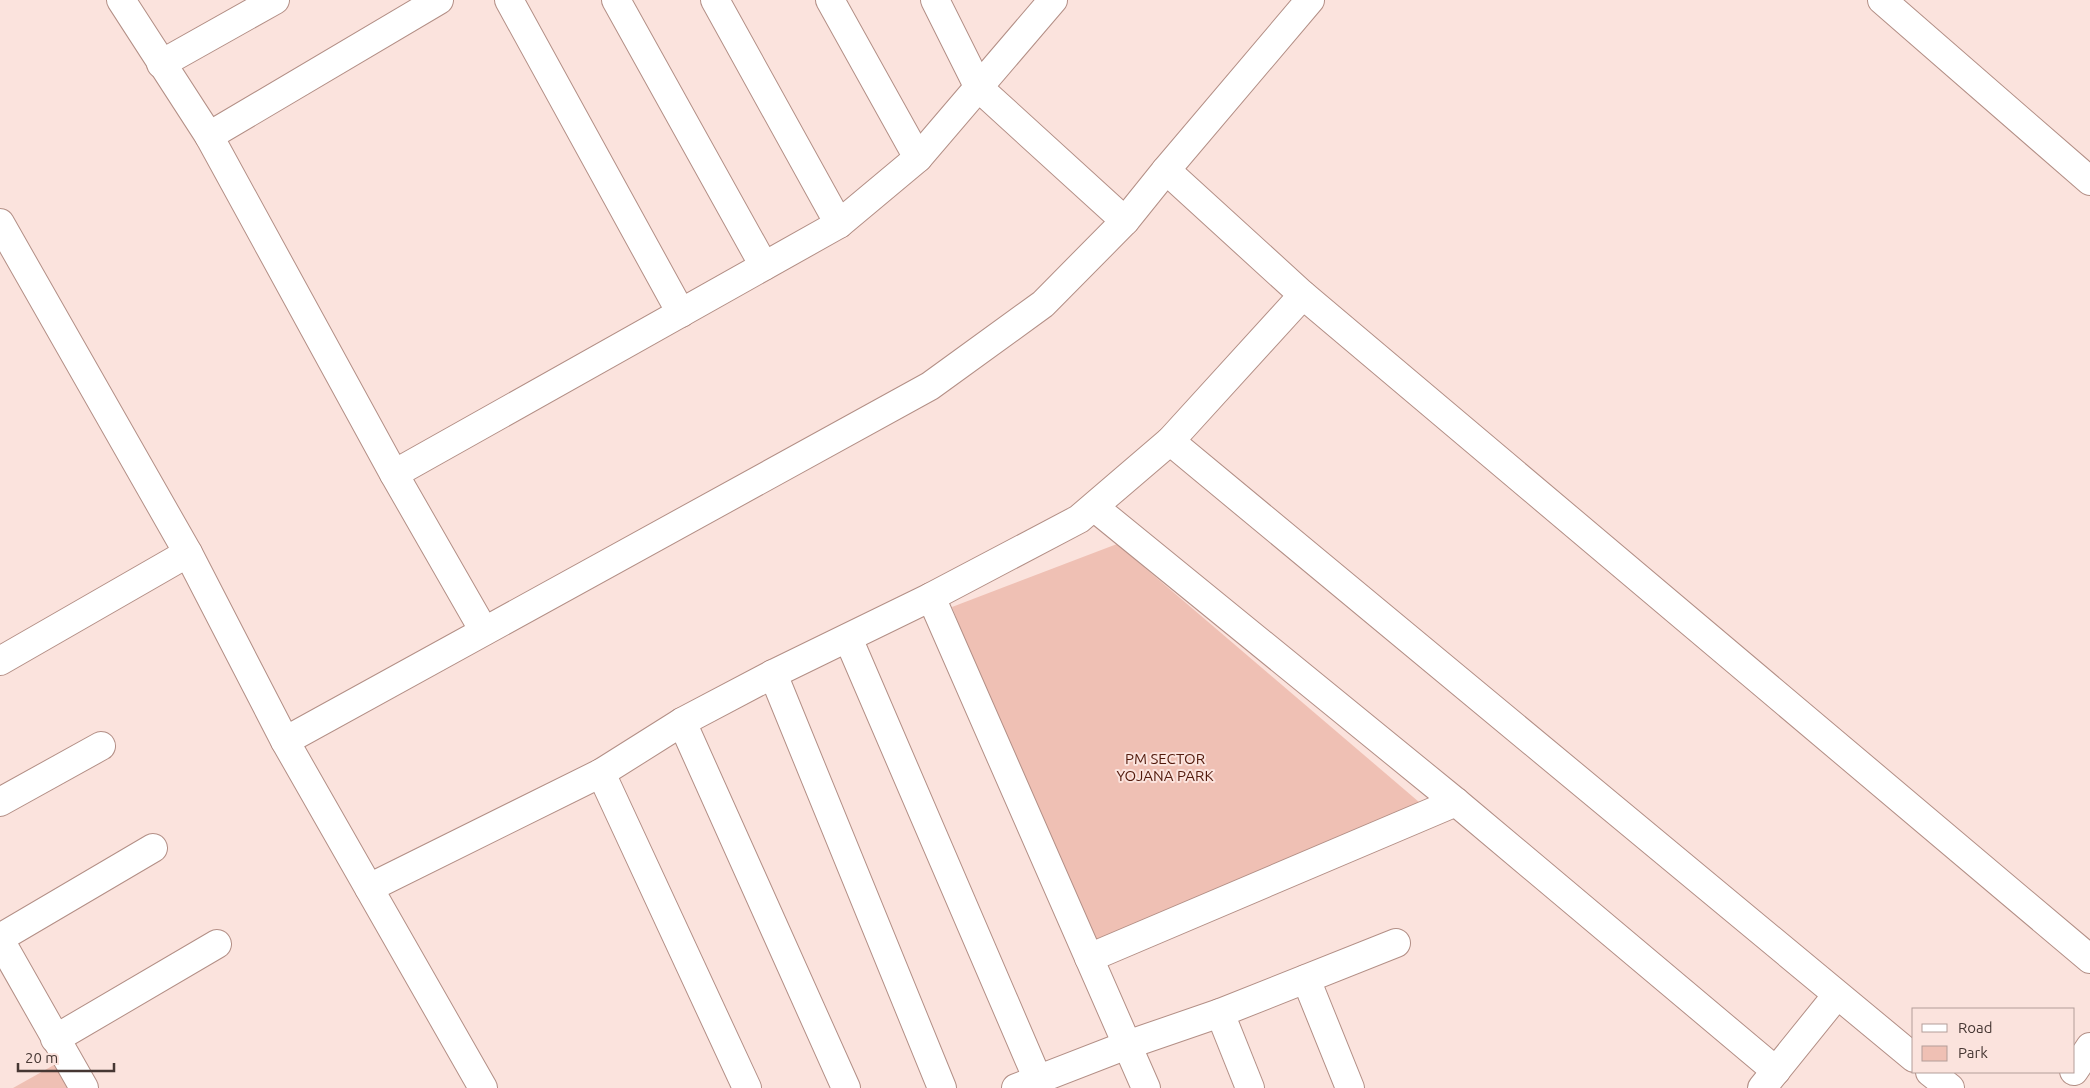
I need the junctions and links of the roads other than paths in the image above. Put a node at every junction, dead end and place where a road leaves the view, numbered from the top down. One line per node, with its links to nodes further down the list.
1 (121, 0): 12 (street)
2 (275, 0): 12 (street)
3 (439, 0): 14 (street)
4 (509, 0): 23 (street)
5 (616, 0): 21 (street)
6 (715, 0): 20 (street)
7 (830, 0): 15 (street)
8 (935, 0): 13 (street)
9 (1053, 0): 13 (street)
10 (1310, 0): 16 (street)
11 (1882, 0): 17 (street)
12 (161, 64): 14 (street)
13 (979, 88): 15 (street); 18 (street)
14 (209, 136): 25 (street)
15 (918, 158): 20 (street)
16 (1166, 170): 18 (street); 22 (street)
17 (2090, 181)
18 (1125, 221): 29 (street)
19 (0, 222): 27 (street)
20 (839, 224): 21 (street)
21 (764, 266): 23 (street)
22 (1303, 295): 24 (street); 45 (street)
23 (681, 313): 25 (street)
24 (1170, 441): 26 (street); 47 (street)
25 (394, 474): 29 (street)
26 (1094, 507): 28 (street); 38 (street)
27 (188, 553): 31 (street); 34 (street)
28 (931, 597): 30 (street); 44 (street)
29 (484, 631): 34 (street)
30 (848, 638): 32 (street); 56 (street)
31 (0, 661)
32 (773, 674): 33 (street); 61 (street)
33 (682, 722): 36 (street); 60 (street)
34 (285, 741): 40 (street)
35 (101, 746): 37 (street)
36 (601, 773): 40 (street); 59 (street)
37 (0, 802)
38 (1456, 802): 44 (street); 55 (street)
39 (153, 848): 41 (street)
40 (369, 888): 58 (street)
41 (0, 939): 49 (street)
42 (1396, 943): 46 (street)
43 (217, 944): 49 (street)
44 (1089, 958): 50 (street)
45 (2090, 959)
46 (1306, 979): 48 (street); 64 (street)
47 (1837, 996): 52 (street); 55 (street)
48 (1220, 1013): 50 (street); 63 (street)
49 (55, 1039): 57 (street)
50 (1127, 1045): 56 (street); 62 (street)
51 (2090, 1047): 53 (street)
52 (1912, 1056)
53 (2075, 1070)
54 (1931, 1073): 65 (street)
55 (1769, 1080)
56 (1027, 1084)
57 (84, 1088)
58 (483, 1088)
59 (747, 1088)
60 (846, 1088)
61 (942, 1088)
62 (1146, 1088)
63 (1250, 1088)
64 (1350, 1088)
65 (1950, 1088)

